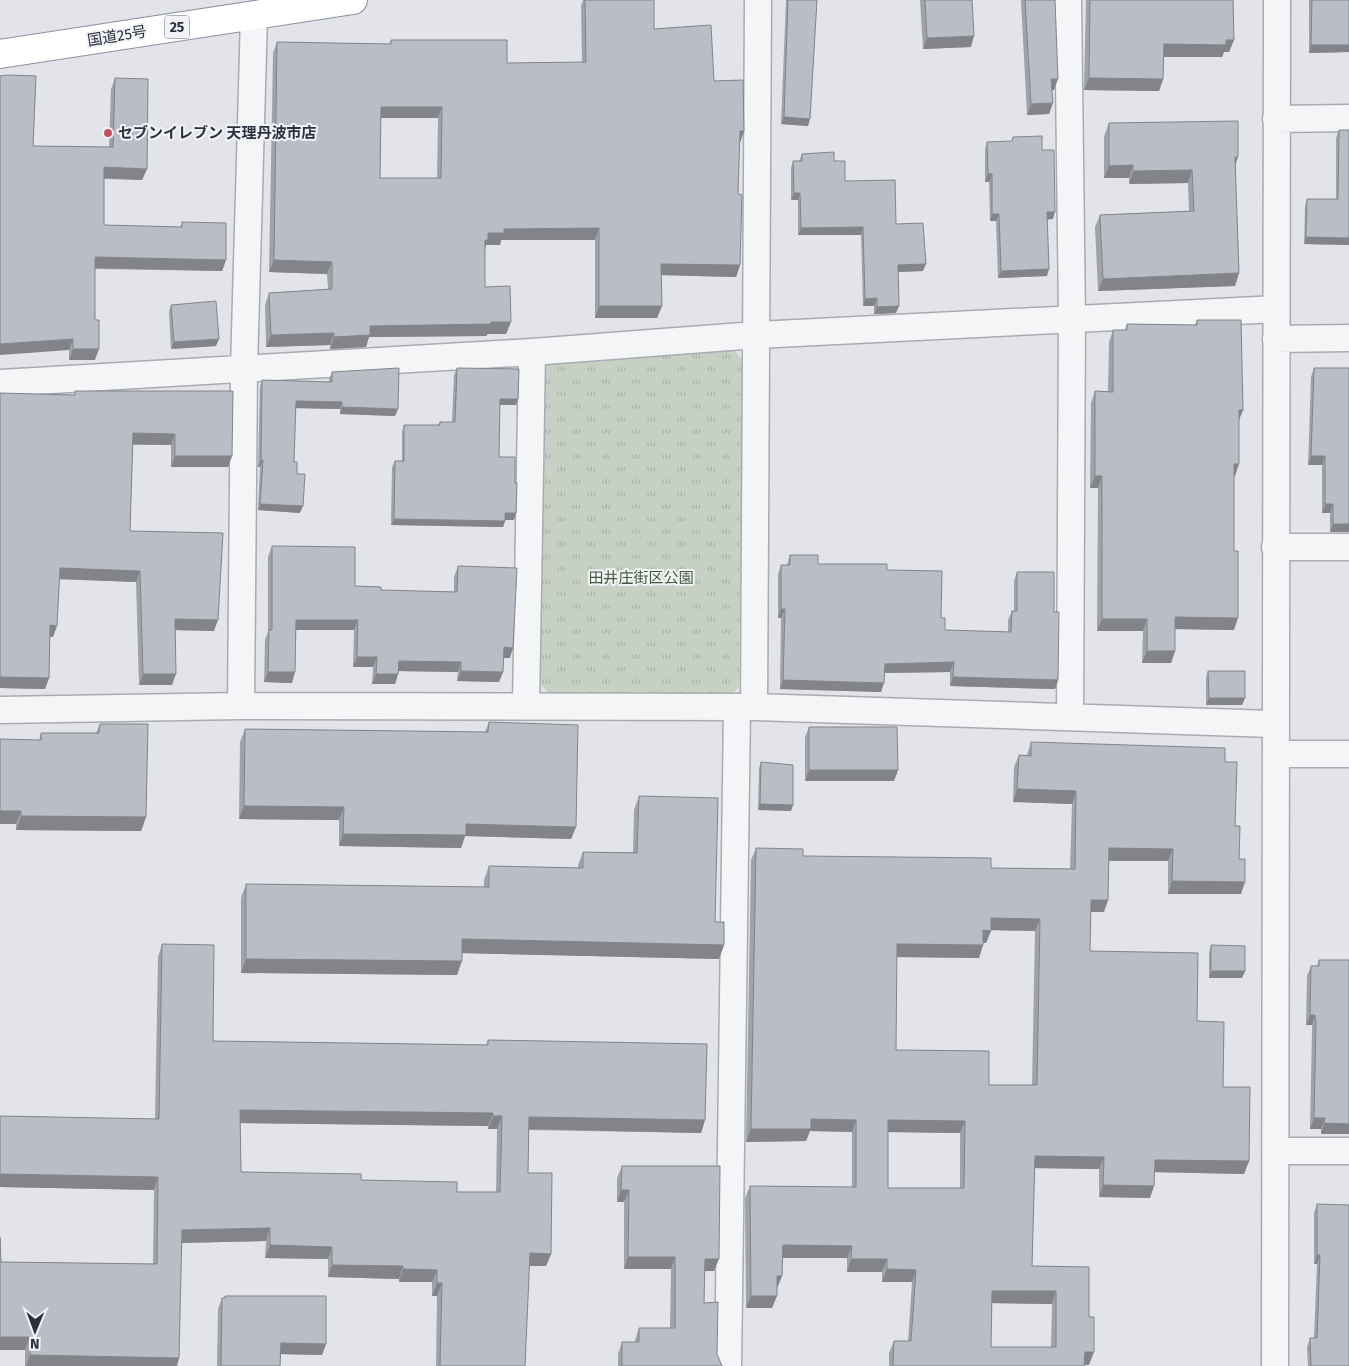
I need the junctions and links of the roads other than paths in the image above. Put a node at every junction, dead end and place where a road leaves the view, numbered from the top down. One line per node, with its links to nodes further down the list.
1 (353, 0): 5 (highway, 国道25号 / 25)
2 (758, 0): 11 (street)
3 (1068, 0): 10 (street)
4 (1277, 0): 7 (street)
5 (254, 16): 6 (highway, 国道25号 / 25); 15 (street)
6 (0, 54)
7 (1276, 118): 8 (street); 9 (street)
8 (1349, 118)
9 (1275, 309): 10 (street); 12 (street)
10 (1072, 317): 11 (street); 23 (street)
11 (756, 335): 14 (street); 21 (street)
12 (1276, 338): 13 (street); 17 (street)
13 (1349, 338)
14 (532, 352): 15 (street); 19 (street)
15 (244, 369): 16 (street); 20 (street)
16 (0, 383)
17 (1275, 547): 18 (street); 24 (street)
18 (1349, 547)
19 (526, 705): 20 (street); 21 (street)
20 (241, 706): 22 (street)
21 (745, 708): 23 (street); 29 (street)
22 (0, 710)
23 (1070, 717): 24 (street)
24 (1275, 724): 25 (street)
25 (1277, 754): 26 (street); 27 (street)
26 (1349, 754)
27 (1277, 1151): 28 (street); 30 (street)
28 (1349, 1151)
29 (728, 1366)
30 (1275, 1366)

